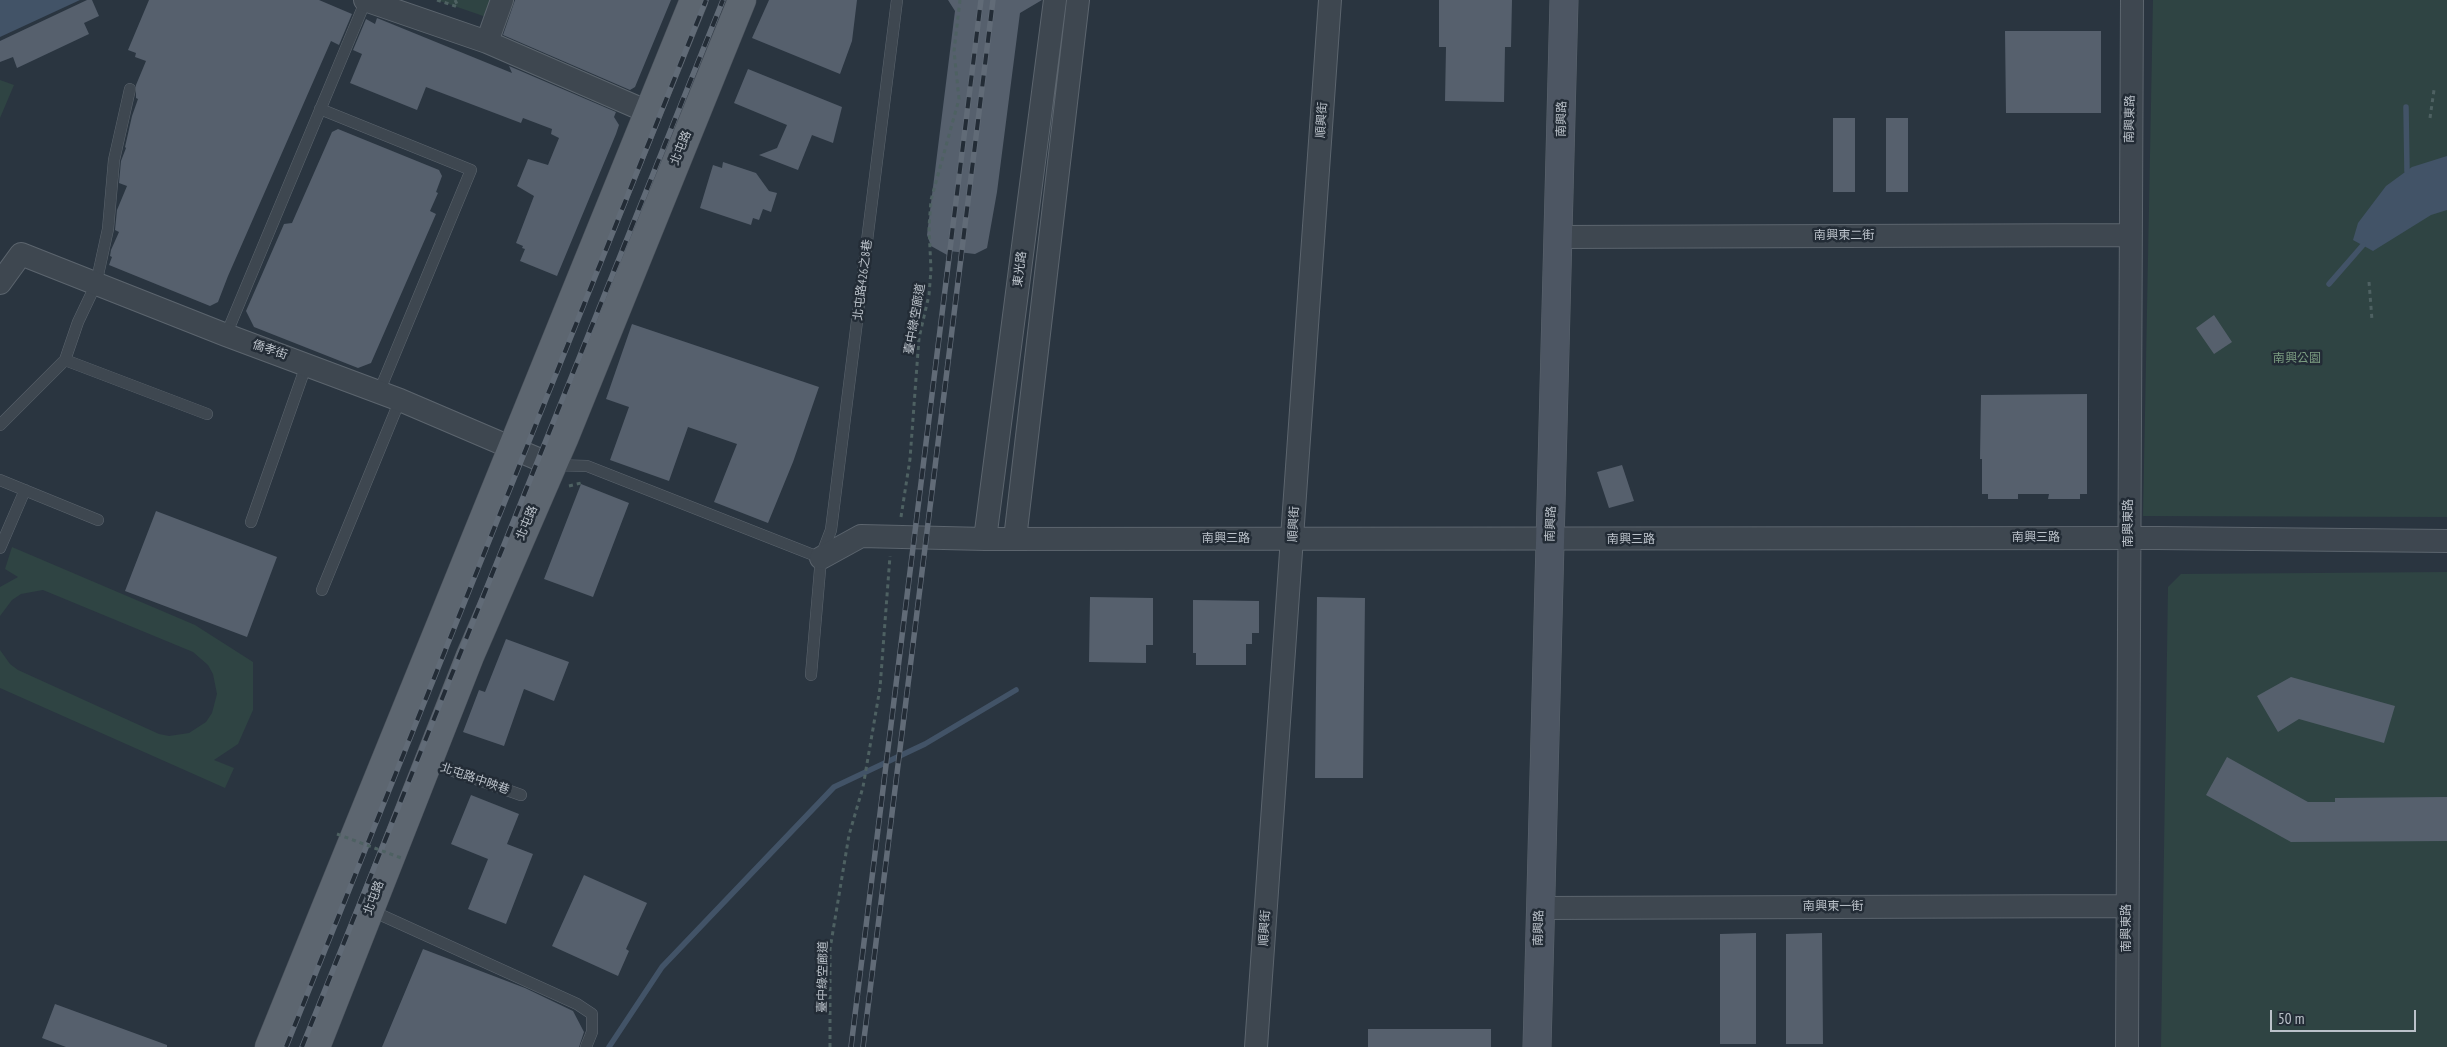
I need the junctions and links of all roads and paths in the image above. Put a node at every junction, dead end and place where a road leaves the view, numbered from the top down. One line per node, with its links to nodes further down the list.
1 (365, 0): 14 (street); 17 (lane)
2 (437, 0): 3 (path)
3 (455, 0)
4 (502, 0): 14 (street)
5 (694, 0): 18 (main road)
6 (742, 0): 33 (main road, 北屯路)
7 (897, 0): 46 (lane, 北屯路426之8巷)
8 (960, 0): 38 (path, 臺中綠空廊道)
9 (1055, 0): 40 (street, 東光路)
10 (1078, 0): 41 (street)
11 (1330, 0): 42 (street, 順興街)
12 (1564, 0): 21 (street, 南興路)
13 (2132, 0): 20 (street, 南興東路)
14 (487, 42): 18 (street)
15 (130, 89): 24 (lane)
16 (2434, 90): 19 (path)
17 (320, 109): 26 (lane); 29 (lane)
18 (648, 112): 32 (main road)
19 (2430, 118)
20 (2130, 236): 21 (street, 南興東二街); 39 (street, 南興東路)
21 (1558, 237): 43 (street, 南興路)
22 (2369, 282): 25 (path)
23 (0, 283): 24 (street, 僑孝街)
24 (96, 284): 26 (street, 僑孝街); 27 (lane)
25 (2372, 320)
26 (226, 335): 28 (street, 僑孝街)
27 (66, 360): 30 (lane); 31 (lane)
28 (307, 364): 29 (street, 僑孝街); 37 (lane)
29 (389, 396): 32 (street, 僑孝街); 47 (lane)
30 (207, 414)
31 (0, 425)
32 (513, 448): 33 (street, 僑孝街); 56 (main road)
33 (552, 465): 46 (lane); 49 (main road, 北屯路)
34 (0, 480): 35 (lane)
35 (25, 490): 36 (lane); 45 (lane)
36 (98, 520)
37 (251, 522)
38 (897, 538): 40 (street, 南興三路); 46 (street, 南興三路); 59 (path, 臺中綠空廊道)
39 (2129, 538): 43 (street, 南興三路); 44 (street, 南興三路); 53 (street, 南興東路)
40 (985, 539): 41 (street, 南興三路)
41 (1015, 539): 42 (street, 南興三路)
42 (1293, 539): 43 (street, 南興三路); 60 (street, 順興街)
43 (1550, 539): 54 (street, 南興路)
44 (2447, 540)
45 (0, 548)
46 (821, 558): 48 (lane, 北屯路426之8巷)
47 (322, 590)
48 (811, 675)
49 (428, 762): 50 (lane, 北屯路中映巷); 55 (main road, 北屯路)
50 (521, 795)
51 (337, 834): 52 (path, bridge)
52 (404, 859)
53 (2127, 906): 54 (street, 南興東一街); 62 (street, 南興東路)
54 (1540, 908): 61 (street, 南興路)
55 (370, 910): 57 (main road, 北屯路); 58 (lane)
56 (269, 1047)
57 (316, 1047)
58 (586, 1047)
59 (830, 1047)
60 (1256, 1047)
61 (1537, 1047)
62 (2127, 1047)

